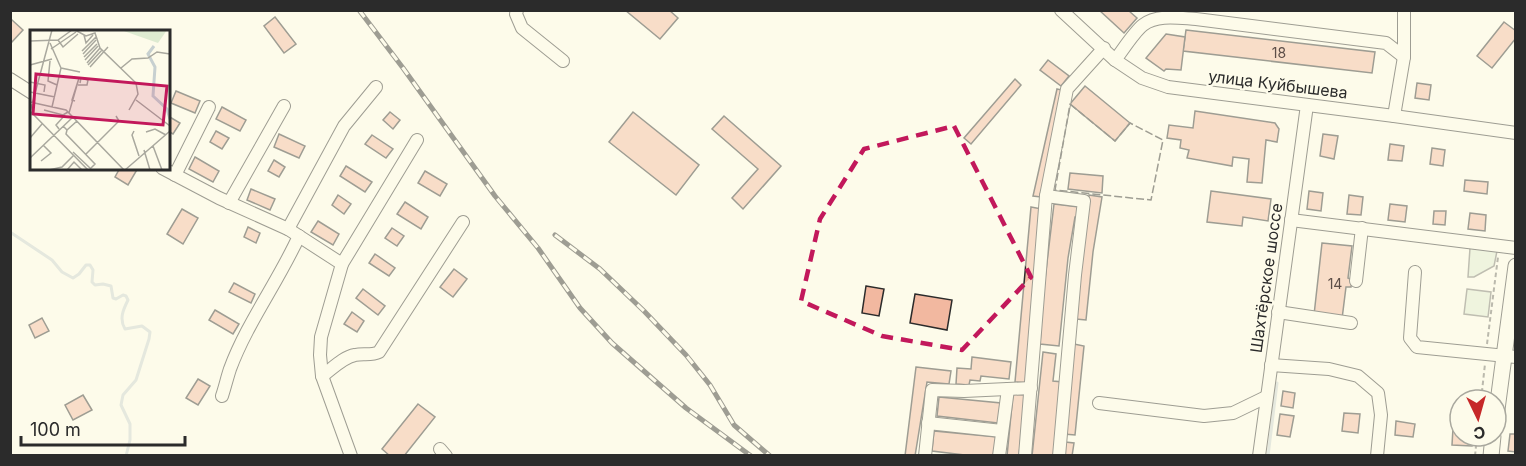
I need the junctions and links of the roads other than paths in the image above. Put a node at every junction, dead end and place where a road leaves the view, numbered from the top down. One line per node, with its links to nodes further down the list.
1 (517, 10): 8 (street)
2 (1061, 10): 5 (street, улица Куйбышева)
3 (1404, 10): 6 (street)
4 (1153, 15): 6 (street); 7 (street)
5 (1104, 48): 7 (street, улица Куйбышева); 20 (street)
6 (1404, 57): 15 (street)
7 (1115, 60): 12 (street, улица Куйбышева)
8 (563, 61)
9 (10, 79): 11 (street)
10 (376, 87): 25 (street)
11 (30, 92)
12 (1307, 105): 15 (street, улица Куйбышева); 22 (street, Шахтёрское шоссе)
13 (284, 106): 21 (street)
14 (209, 107): 19 (street)
15 (1394, 116): 16 (street, улица Куйбышева)
16 (1515, 133)
17 (417, 140): 28 (street)
18 (166, 170): 19 (street)
19 (175, 175): 21 (street)
20 (1046, 196): 37 (street); 49 (street)
21 (229, 203): 25 (street)
22 (1292, 219): 24 (street); 32 (street, Шахтёрское шоссе)
23 (463, 222): 36 (street)
24 (1362, 228): 27 (street); 31 (street)
25 (288, 229): 26 (street)
26 (299, 237): 28 (street); 40 (street)
27 (1515, 248)
28 (342, 264): 36 (street)
29 (1515, 266): 34 (main road)
30 (1415, 272): 34 (street)
31 (1356, 281)
32 (1278, 312): 33 (street); 35 (street, Шахтёрское шоссе)
33 (1351, 323)
34 (1510, 357): 38 (main road)
35 (1271, 364): 41 (street, Шахтёрское шоссе); 51 (street)
36 (322, 376): 45 (street)
37 (1030, 388): 39 (street); 48 (street)
38 (1503, 388)
39 (1008, 389): 43 (street); 44 (street)
40 (222, 396)
41 (1266, 397): 42 (street); 50 (street, Шахтёрское шоссе)
42 (1099, 403)
43 (928, 423): 44 (street); 46 (street)
44 (1002, 431): 47 (street)
45 (351, 456)
46 (925, 456)
47 (999, 456)
48 (1025, 456)
49 (1059, 456)
50 (1258, 456)
51 (1377, 456)

